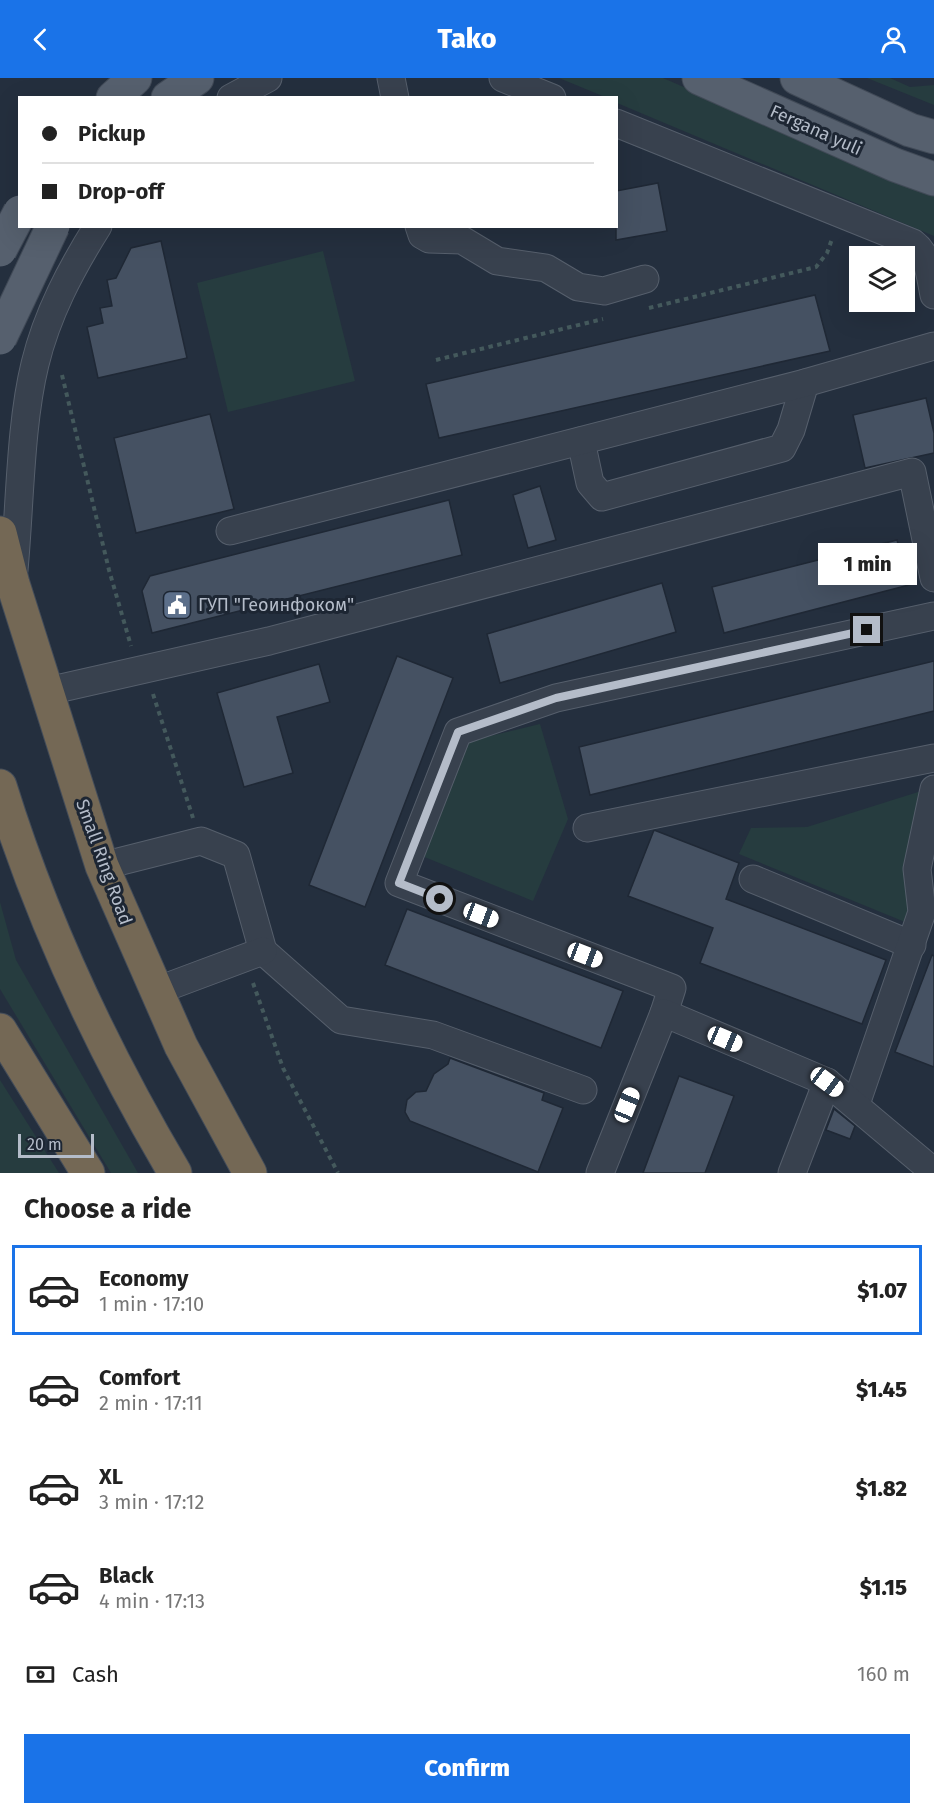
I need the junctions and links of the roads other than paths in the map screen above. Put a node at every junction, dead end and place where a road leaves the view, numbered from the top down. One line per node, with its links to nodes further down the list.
1 (135, 78): 8 (main road)
2 (197, 78): 9 (main road)
3 (268, 78): 10 (lane)
4 (391, 78): 11 (lane)
5 (503, 78): 12 (lane)
6 (699, 78): 15 (main road, Fergana yuli)
7 (798, 78): 14 (main road)
8 (115, 96)
9 (171, 96)
10 (235, 96)
11 (395, 96)
12 (547, 96)
13 (618, 124): 23 (lane)
14 (934, 137)
15 (934, 179)
16 (18, 216): 21 (main road, bridge)
17 (52, 228): 25 (main road, bridge)
18 (97, 228): 24 (lane)
19 (420, 228): 22 (lane)
20 (0, 230): 24 (lane)
21 (0, 250)
22 (645, 279)
23 (934, 295)
24 (52, 310): 33 (lane)
25 (0, 338)
26 (934, 346): 27 (lane)
27 (805, 383): 28 (lane); 28 (lane)
28 (581, 441): 30 (lane)
29 (923, 470): 32 (lane); 35 (lane)
30 (230, 531)
31 (0, 533): 33 (highway, Small Ring Road)
32 (934, 578)
33 (13, 584): 35 (highway, Small Ring Road)
34 (934, 616): 45 (lane)
35 (48, 691): 40 (highway, Small Ring Road)
36 (934, 758): 39 (lane)
37 (0, 786): 52 (highway)
38 (934, 789): 42 (lane)
39 (587, 828)
40 (102, 866): 43 (lane); 44 (highway, Small Ring Road)
41 (753, 879): 42 (lane)
42 (912, 945): 49 (lane)
43 (263, 951): 44 (lane); 48 (lane)
44 (156, 991): 53 (highway, Small Ring Road)
45 (664, 1013): 47 (lane); 54 (lane)
46 (0, 1030): 51 (highway)
47 (827, 1082): 49 (lane); 55 (lane)
48 (583, 1090)
49 (856, 1104): 50 (lane)
50 (934, 1172)
51 (88, 1173)
52 (176, 1173)
53 (250, 1173)
54 (600, 1173)
55 (792, 1173)

